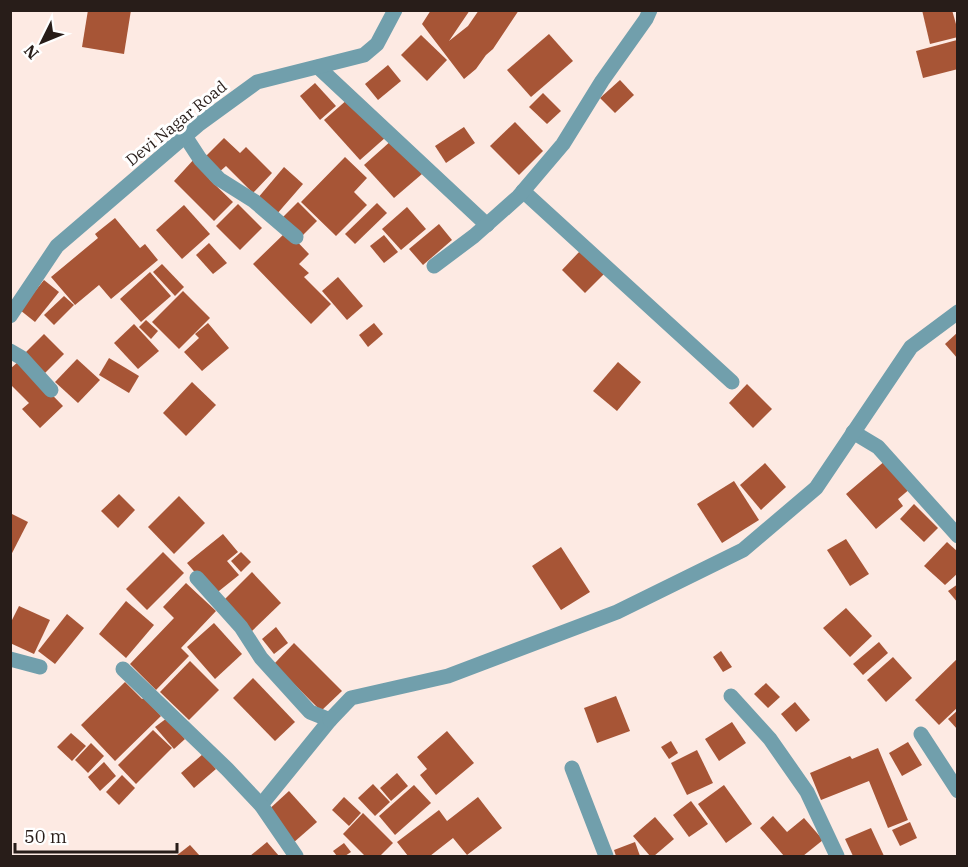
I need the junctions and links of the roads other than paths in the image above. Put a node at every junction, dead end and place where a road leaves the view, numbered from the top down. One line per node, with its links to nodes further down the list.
1 (395, 10): 3 (street, Devi Nagar Road)
2 (650, 10): 5 (street)
3 (318, 66): 4 (street, Devi Nagar Road); 6 (street)
4 (185, 136): 7 (street); 10 (street, Devi Nagar Road)
5 (523, 191): 6 (street); 12 (street)
6 (487, 225): 8 (street)
7 (296, 237)
8 (434, 266)
9 (957, 312): 14 (street)
10 (10, 316)
11 (10, 351): 13 (street)
12 (732, 382)
13 (51, 390)
14 (853, 432): 15 (street); 21 (street)
15 (957, 536)
16 (197, 578): 21 (street)
17 (10, 659): 18 (street)
18 (40, 667)
19 (123, 669): 25 (street)
20 (730, 696): 28 (street)
21 (330, 720): 25 (street)
22 (921, 734): 24 (street)
23 (572, 768): 27 (street)
24 (957, 791)
25 (261, 805): 26 (street)
26 (296, 856)
27 (606, 856)
28 (837, 856)

